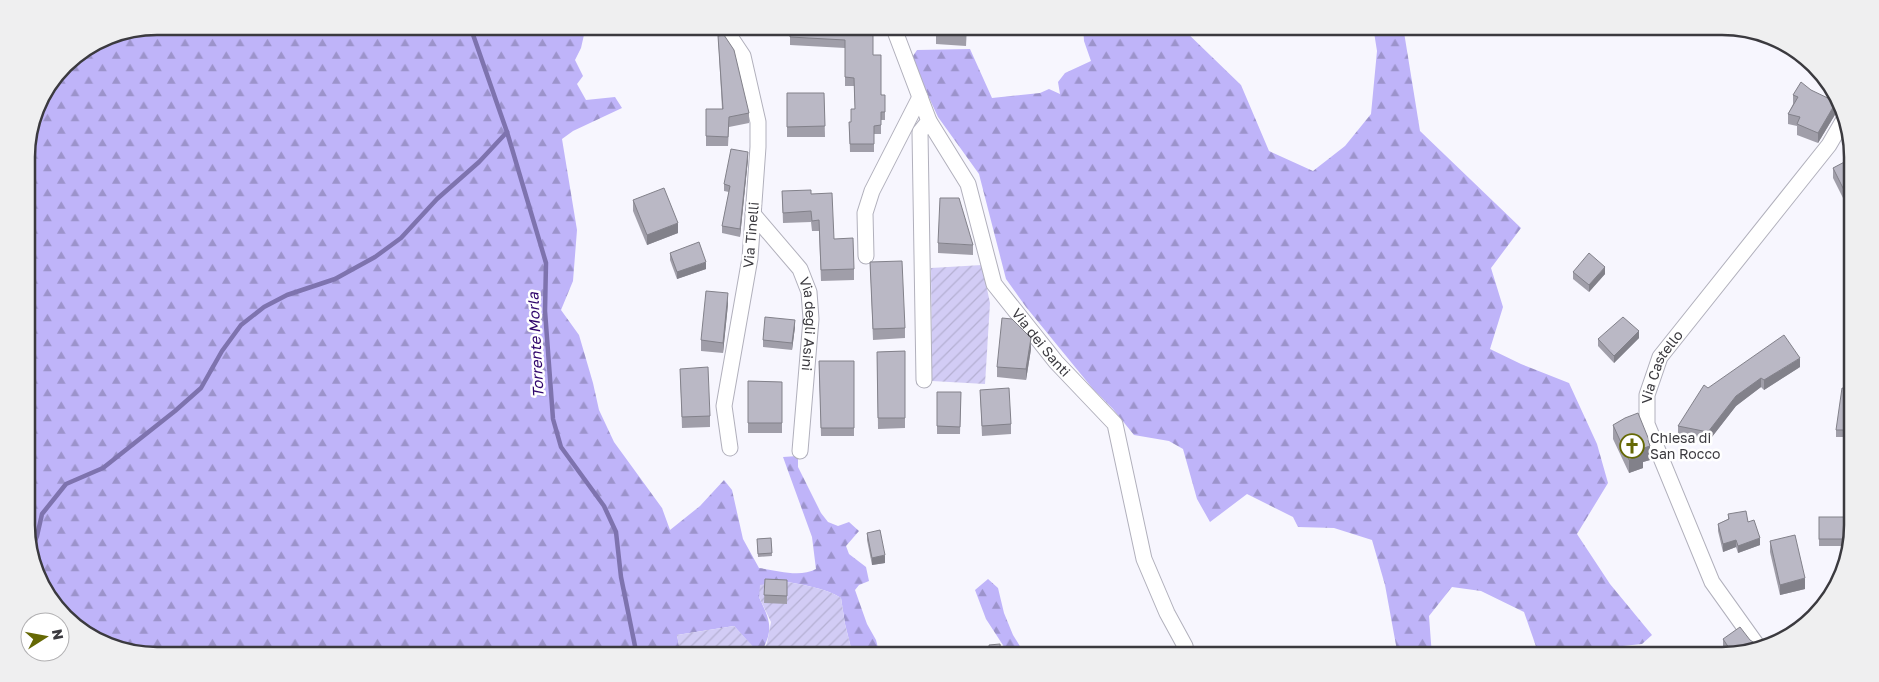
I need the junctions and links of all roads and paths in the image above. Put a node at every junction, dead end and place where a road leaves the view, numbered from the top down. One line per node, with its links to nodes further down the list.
1 (729, 35): 6 (street, Via Tinelli)
2 (896, 35): 3 (street, Via dei Santi)
3 (920, 97): 4 (street, Via dei Santi); 7 (street)
4 (929, 120): 8 (street); 12 (street, Via dei Santi)
5 (1840, 126): 11 (street, Via Castello)
6 (753, 214): 9 (street, Via Tinelli); 10 (street, Via degli Asini)
7 (866, 256)
8 (924, 380)
9 (730, 448)
10 (800, 451)
11 (1754, 643)
12 (1185, 647)

